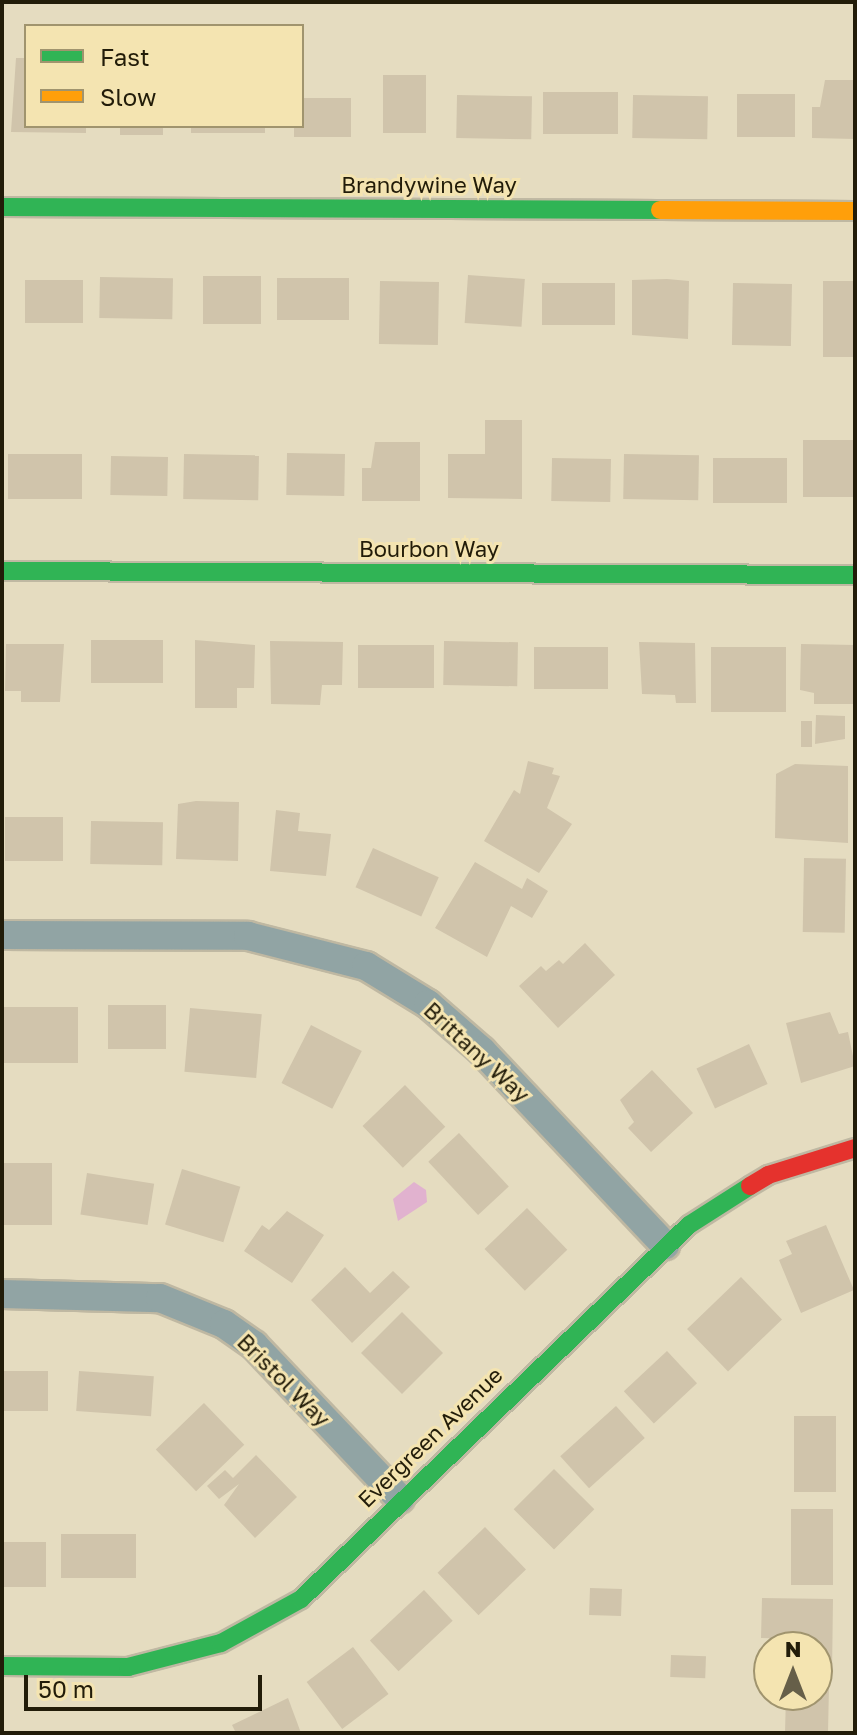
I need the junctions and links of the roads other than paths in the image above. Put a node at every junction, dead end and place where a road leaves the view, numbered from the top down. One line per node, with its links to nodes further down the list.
1 (2, 207): 2 (street, Brandywine Way)
2 (855, 211)
3 (2, 571): 4 (street, Bourbon Way)
4 (855, 575)
5 (2, 935): 7 (street, Brittany Way)
6 (855, 1148): 7 (street, Evergreen Avenue)
7 (665, 1245): 9 (street, Evergreen Avenue)
8 (2, 1294): 9 (street, Bristol Way)
9 (400, 1499): 10 (street, Evergreen Avenue)
10 (2, 1666)

